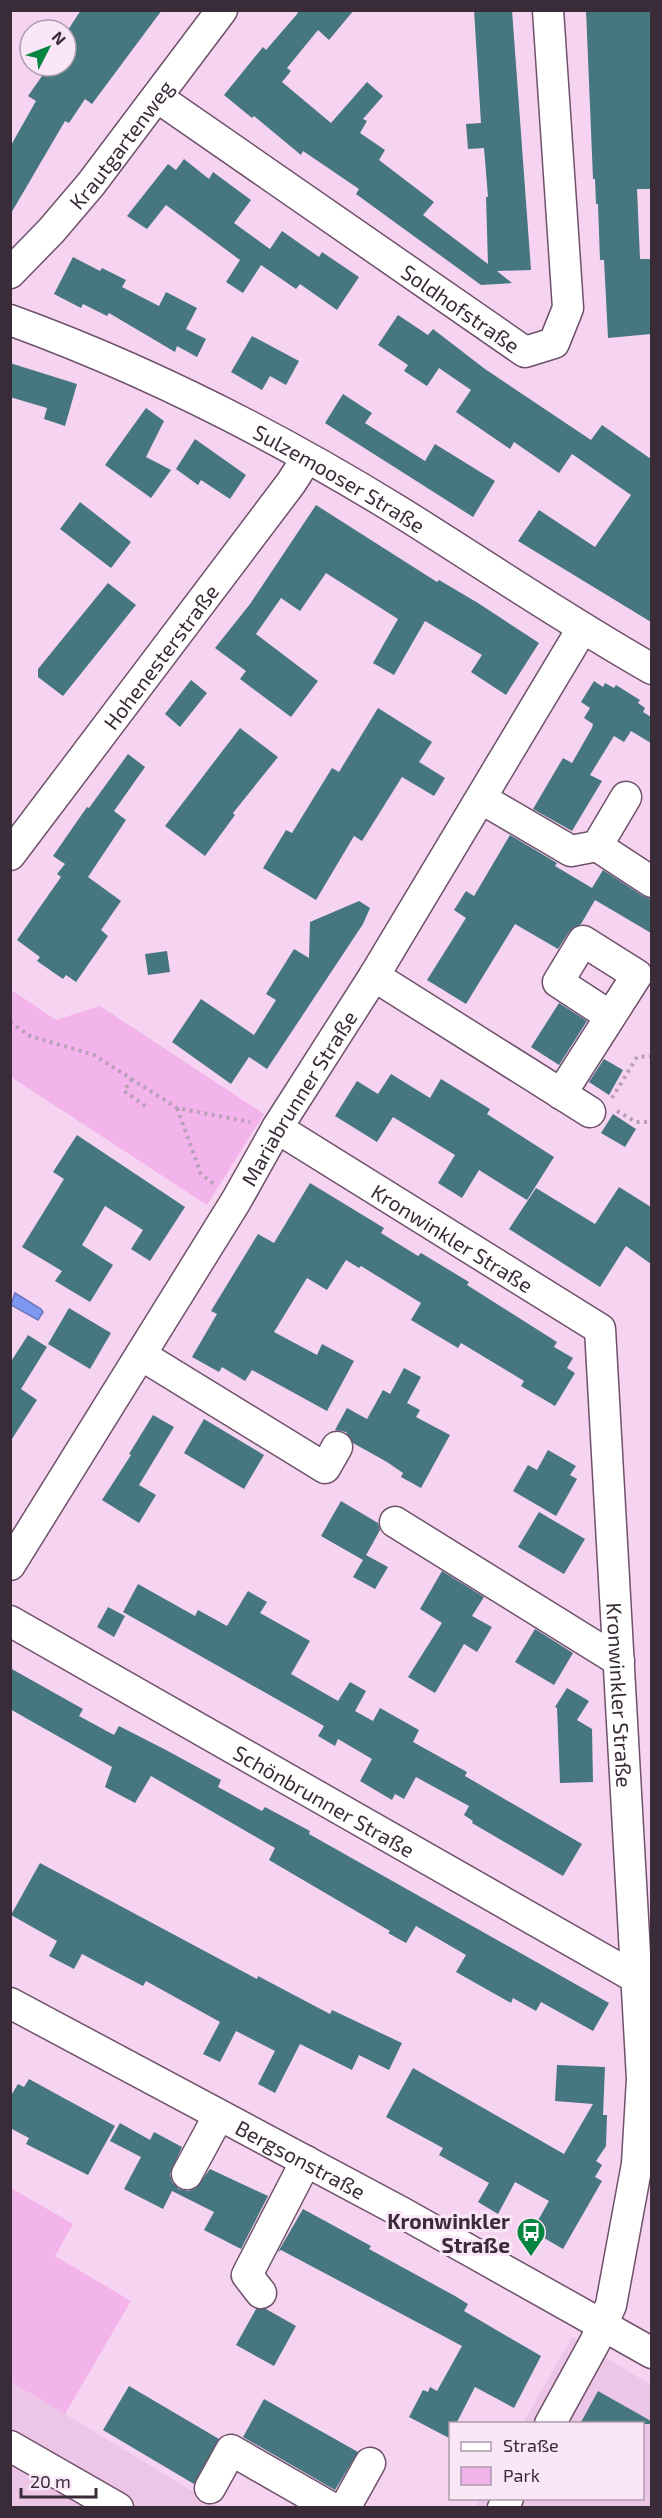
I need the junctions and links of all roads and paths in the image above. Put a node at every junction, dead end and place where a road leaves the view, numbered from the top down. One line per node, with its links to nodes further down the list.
1 (222, 10): 3 (street, Krautgartenweg)
2 (548, 10): 3 (street, Soldhofstraße)
3 (157, 97): 4 (street, Krautgartenweg)
4 (10, 273)
5 (10, 320): 6 (street, Sulzemooser Straße)
6 (307, 458): 7 (street, Sulzemooser Straße); 12 (street, Hohenesterstraße)
7 (582, 629): 8 (street, Sulzemooser Straße); 10 (street, Mariabrunner Straße)
8 (651, 669)
9 (626, 797): 11 (street)
10 (482, 799): 11 (street); 14 (street, Mariabrunner Straße)
11 (597, 846): 13 (street)
12 (10, 855)
13 (651, 882)
14 (374, 976): 19 (street); 24 (street, Mariabrunner Straße)
15 (610, 1016): 19 (street)
16 (10, 1022): 18 (path)
17 (651, 1056): 23 (path)
18 (132, 1079): 20 (path); 21 (path)
19 (561, 1094): 22 (street)
20 (148, 1108)
21 (177, 1108): 24 (path); 25 (path)
22 (590, 1112)
23 (651, 1122)
24 (277, 1128): 25 (street, Mariabrunner Straße); 31 (street, Kronwinkler Straße)
25 (237, 1201): 26 (street, Mariabrunner Straße)
26 (141, 1355): 27 (street); 29 (street, Mariabrunner Straße)
27 (337, 1447)
28 (395, 1522): 31 (street)
29 (10, 1564)
30 (10, 1621): 32 (street, Schönbrunner Straße)
31 (619, 1661): 32 (street, Kronwinkler Straße)
32 (638, 1979): 38 (street, Kronwinkler Straße)
33 (10, 2003): 34 (street, Bergsonstraße)
34 (219, 2115): 35 (street, Bergsonstraße); 36 (street)
35 (306, 2161): 37 (street); 38 (street, Bergsonstraße)
36 (187, 2174)
37 (261, 2293)
38 (602, 2325): 39 (street, Bergsonstraße); 40 (street, Kronwinkler Straße)
39 (651, 2353)
40 (551, 2422)
41 (10, 2446): 44 (street)
42 (370, 2463): 46 (street)
43 (210, 2488): 45 (street)
44 (118, 2508)
45 (332, 2508)
46 (345, 2508)

